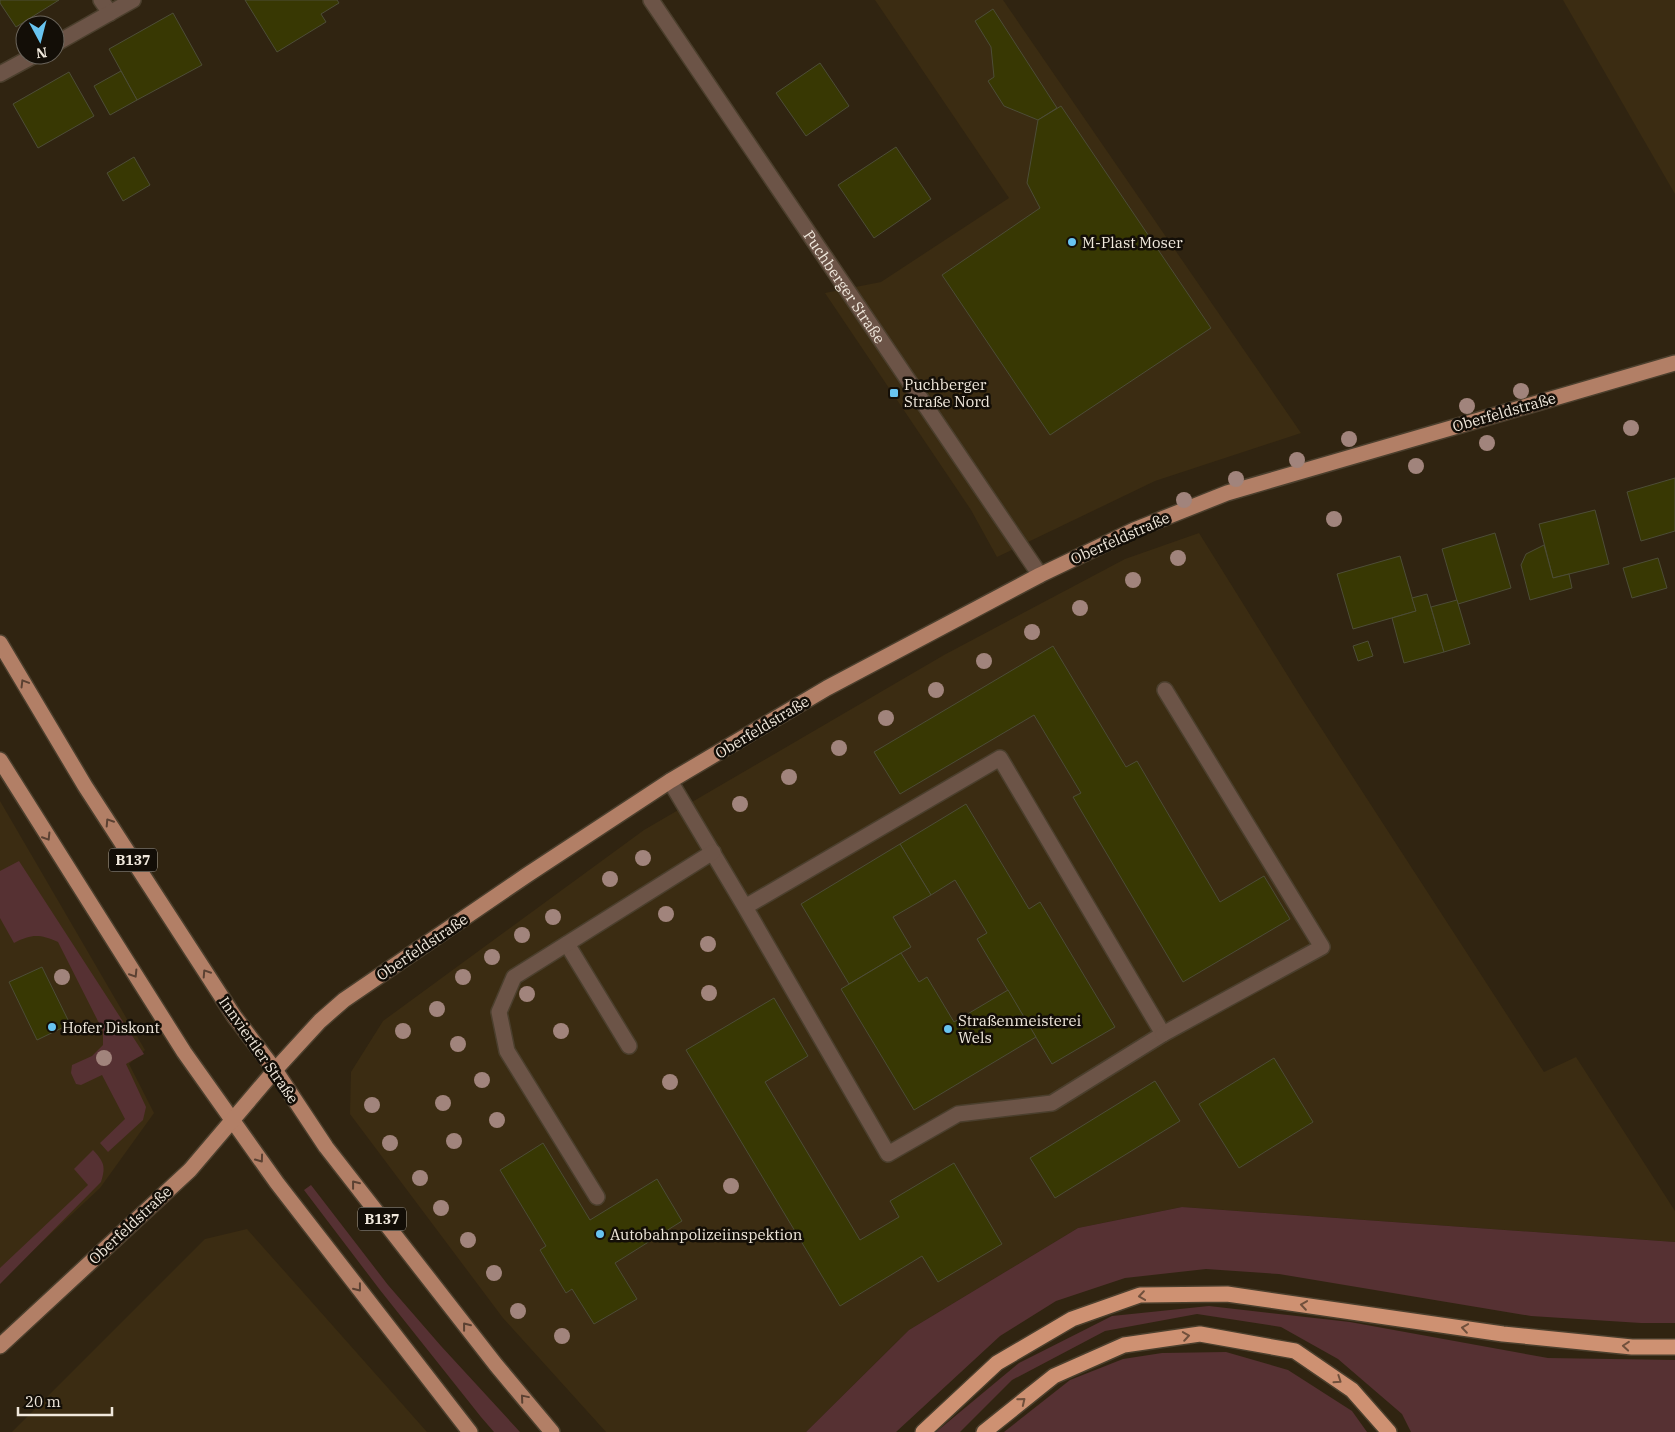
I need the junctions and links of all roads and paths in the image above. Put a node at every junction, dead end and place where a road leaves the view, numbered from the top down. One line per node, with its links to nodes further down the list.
1 (101, 0): 4 (street)
2 (132, 0): 4 (street)
3 (651, 0): 9 (street, Puchberger Straße)
4 (110, 13): 5 (street)
5 (65, 38)
6 (16, 65): 7 (street)
7 (0, 74)
8 (1675, 363): 9 (main road, Oberfeldstraße)
9 (1040, 575): 13 (main road, Oberfeldstraße)
10 (0, 643): 19 (main road, Innviertler Straße / B137, one-way to 10)
11 (1165, 690): 17 (street)
12 (0, 760): 20 (main road, one-way to 20)
13 (670, 781): 14 (street); 19 (main road, Oberfeldstraße)
14 (712, 852): 15 (street); 16 (street)
15 (745, 907): 17 (street); 17 (street)
16 (567, 944): 18 (street); 21 (street)
17 (1163, 1034)
18 (629, 1046)
19 (274, 1070): 20 (main road, Oberfeldstraße); 25 (main road, Innviertler Straße / B137, one-way to 19)
20 (232, 1119): 22 (main road, Oberfeldstraße); 24 (main road, one-way to 24)
21 (597, 1196)
22 (0, 1346)
23 (1675, 1346): 26 (highway, one-way to 26)
24 (470, 1432)
25 (552, 1432)
26 (923, 1432)
27 (984, 1432): 28 (highway, one-way to 28)
28 (1389, 1432)

